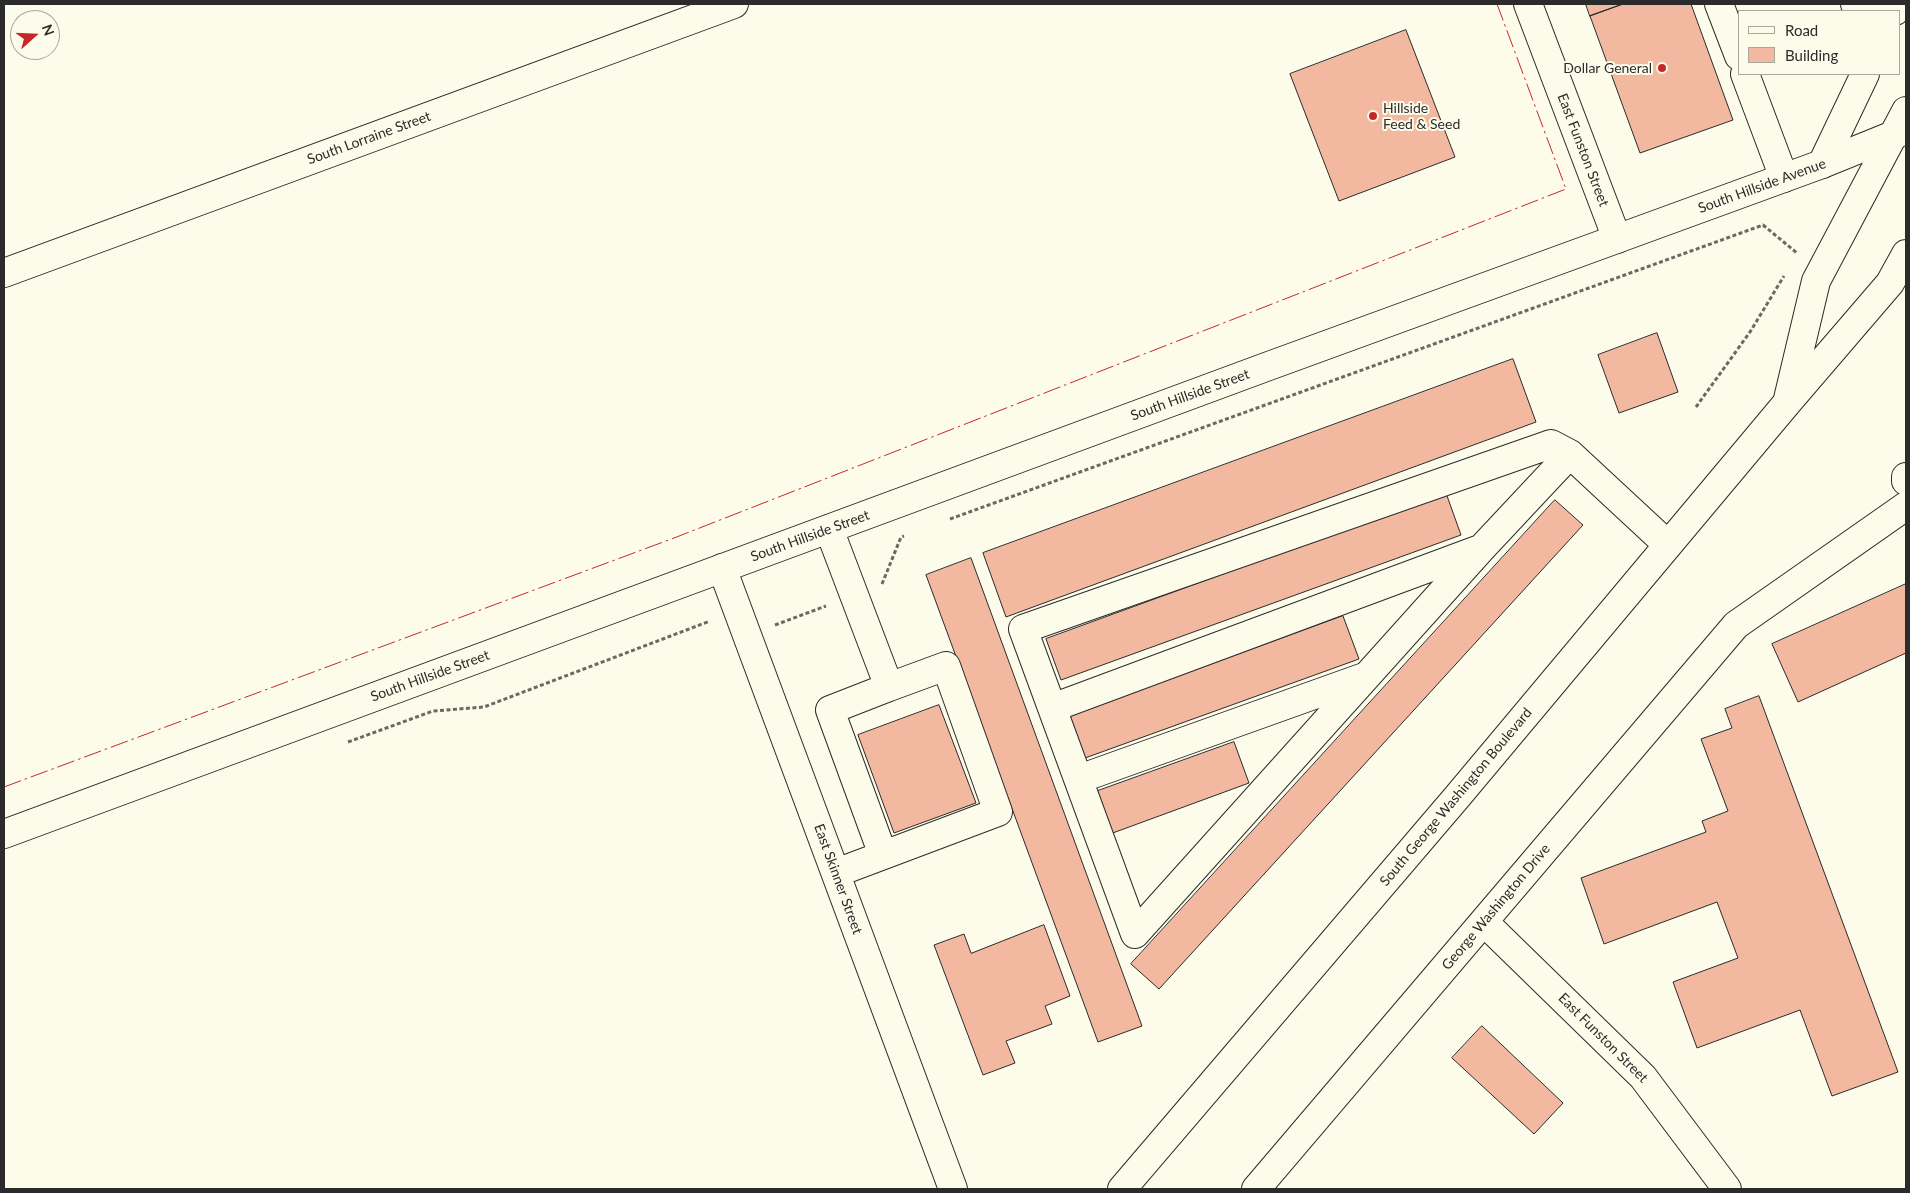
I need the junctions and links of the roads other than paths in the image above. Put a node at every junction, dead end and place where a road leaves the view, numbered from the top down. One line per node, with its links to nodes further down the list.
1 (734, 4): 14 (street, South Lorraine Street)
2 (1528, 4): 12 (street, East Funston Street)
3 (1719, 4): 6 (street)
4 (1855, 4): 5 (street)
5 (1868, 10)
6 (1738, 53)
7 (1745, 75): 11 (street)
8 (1866, 75): 10 (street)
9 (1902, 125): 10 (street, South Hillside Avenue); 15 (street, South George Washington Boulevard)
10 (1822, 164): 11 (street, South Hillside Avenue)
11 (1784, 178): 12 (street, South Hillside Avenue)
12 (1617, 239): 18 (street, South Hillside Street)
13 (1906, 254): 15 (street, South George Washington Boulevard)
14 (4, 273)
15 (1787, 403): 19 (street, South George Washington Boulevard)
16 (1570, 454): 19 (street); 20 (street); 24 (street)
17 (1906, 486): 29 (street, George Washington Drive)
18 (829, 529): 21 (street, South Hillside Street); 23 (street)
19 (1668, 545): 31 (street, South George Washington Boulevard)
20 (1481, 548): 22 (street); 24 (street)
21 (722, 568): 26 (street, South Hillside Street); 28 (street, East Skinner Street)
22 (1366, 676): 25 (street); 25 (street)
23 (889, 687): 27 (street); 27 (street)
24 (1052, 708): 25 (street)
25 (1079, 780)
26 (4, 834)
27 (883, 855): 28 (street)
28 (836, 873): 30 (street, East Skinner Street)
29 (1484, 922): 32 (street, George Washington Drive); 33 (street, East Funston Street)
30 (952, 1189)
31 (1122, 1189)
32 (1256, 1189)
33 (1727, 1189)

